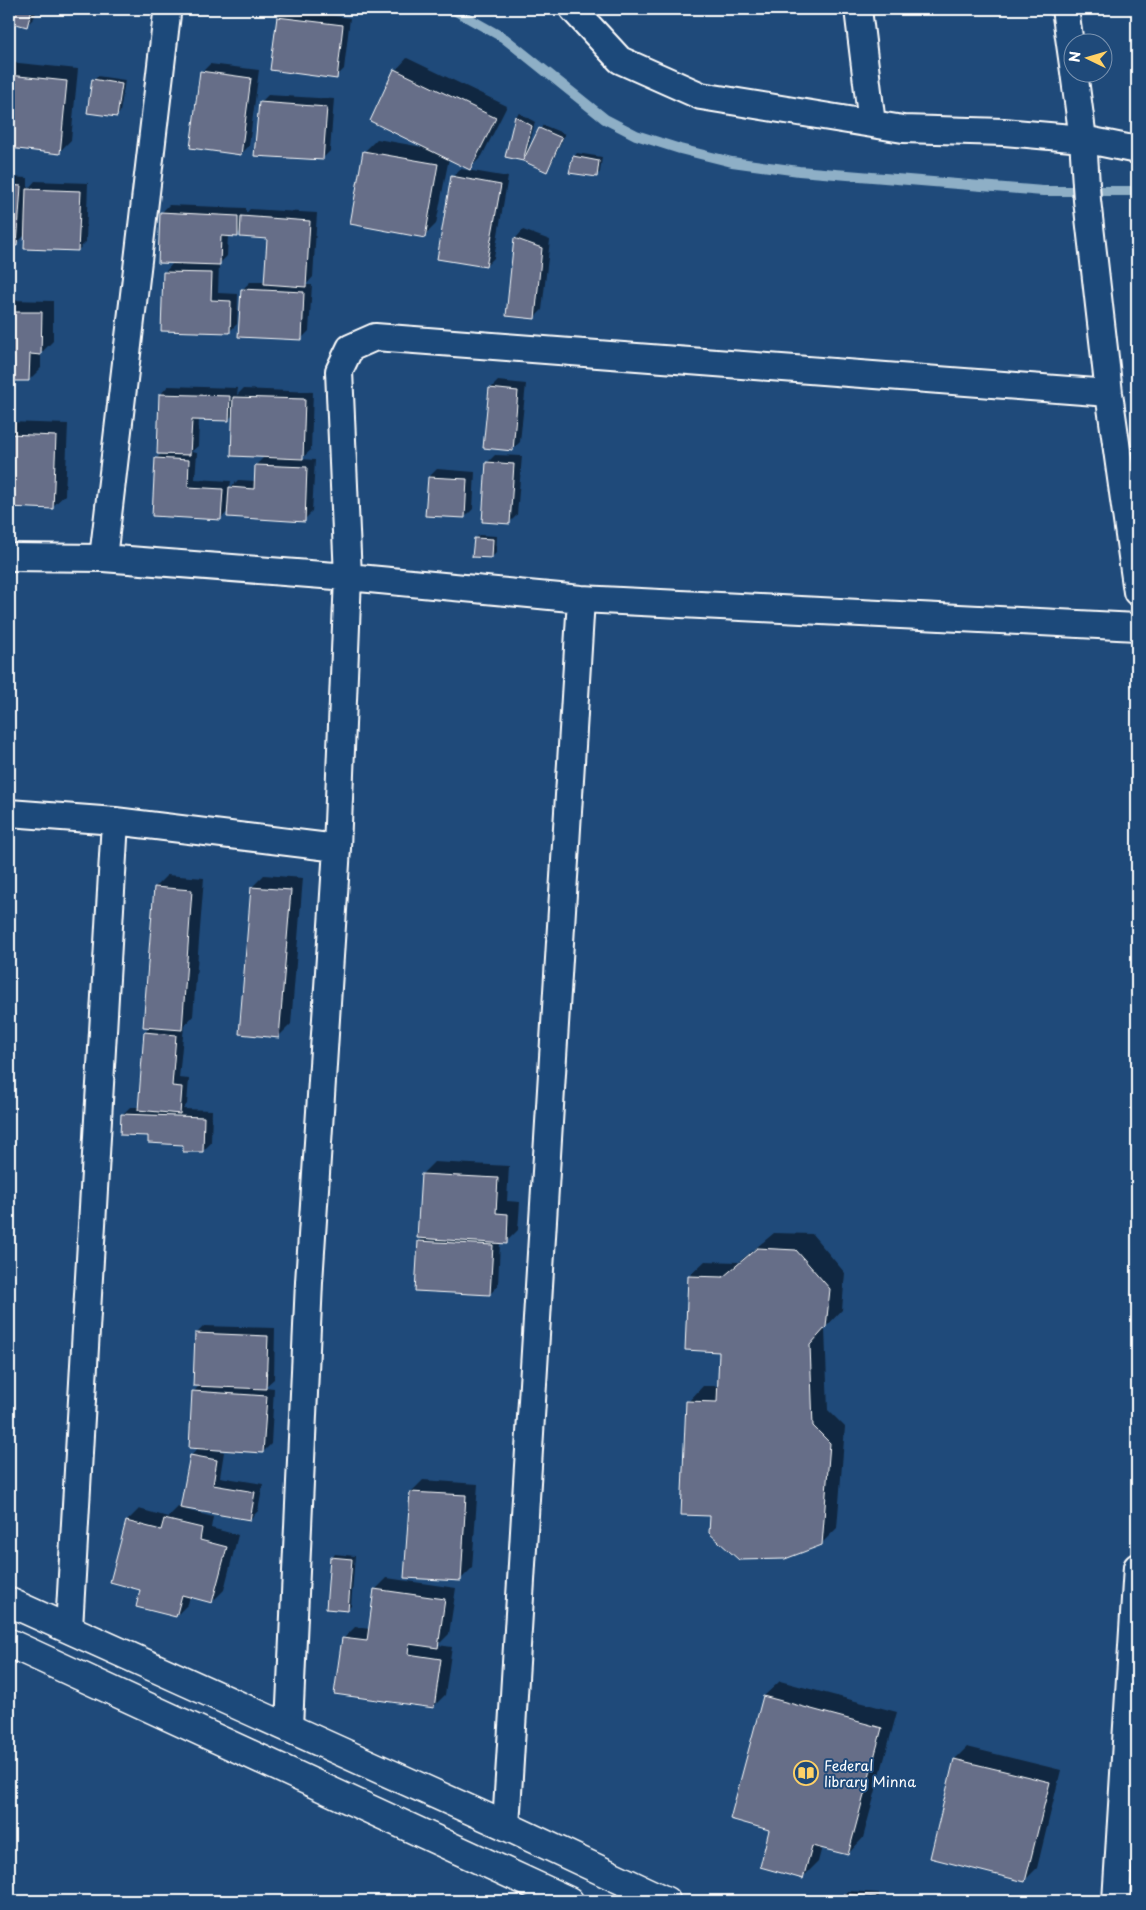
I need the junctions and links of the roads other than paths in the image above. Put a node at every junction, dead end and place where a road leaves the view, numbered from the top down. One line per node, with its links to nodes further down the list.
1 (572, 9): 7 (street)
2 (858, 9): 7 (street)
3 (1065, 9): 5 (street)
4 (167, 14): 12 (street)
5 (1068, 32)
6 (1075, 82): 8 (street)
7 (872, 124): 8 (street)
8 (1083, 144): 9 (street); 10 (street)
9 (1137, 150)
10 (1109, 393): 13 (street); 14 (street)
11 (9, 557): 12 (street)
12 (103, 558): 13 (street)
13 (348, 576): 15 (street); 19 (street)
14 (1137, 592)
15 (581, 598): 16 (street); 25 (street)
16 (1137, 627)
17 (9, 813): 18 (street)
18 (115, 821): 19 (street); 22 (street)
19 (337, 848): 24 (street)
20 (1137, 1567): 28 (street)
21 (9, 1602): 22 (main road)
22 (69, 1628): 24 (main road)
23 (9, 1643): 26 (main road)
24 (289, 1727): 25 (main road)
25 (506, 1826): 27 (main road)
26 (570, 1901)
27 (666, 1901)
28 (1116, 1901)

